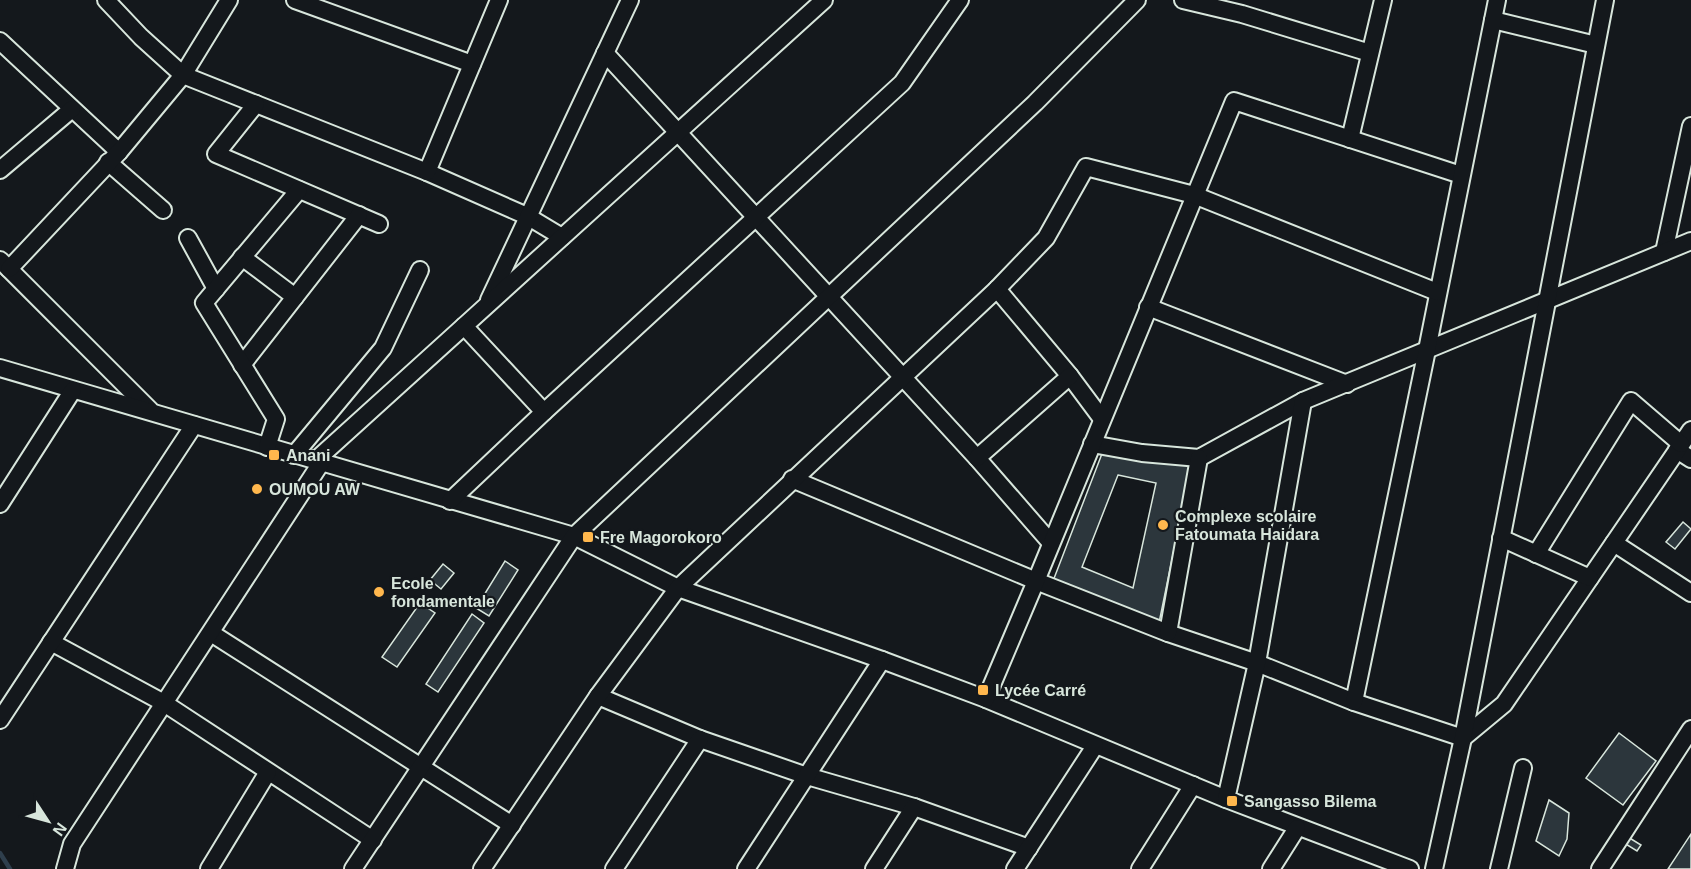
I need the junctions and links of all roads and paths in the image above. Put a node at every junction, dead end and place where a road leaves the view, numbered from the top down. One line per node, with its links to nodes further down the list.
1 (106, 0): 19 (street)
2 (229, 0): 19 (street)
3 (295, 0): 18 (street)
4 (499, 0): 18 (street)
5 (630, 0): 17 (street)
6 (824, 0): 23 (street)
7 (960, 0): 34 (street)
8 (1137, 0): 47 (street)
9 (1183, 0): 16 (street)
10 (1383, 0): 16 (street)
11 (1497, 0): 13 (street)
12 (1605, 0): 15 (street)
13 (1493, 20): 15 (street); 28 (street)
14 (0, 41): 21 (street)
15 (1596, 45): 48 (street)
16 (1370, 53): 24 (street)
17 (604, 54): 23 (street); 33 (street)
18 (472, 64): 27 (street)
19 (183, 75): 20 (street); 25 (street)
20 (256, 104): 27 (street); 29 (street)
21 (72, 109): 25 (street); 26 (street)
22 (1691, 126): 39 (street)
23 (678, 132): 34 (street); 36 (street)
24 (1350, 139): 28 (street); 30 (street)
25 (114, 157): 31 (street); 41 (street)
26 (0, 170)
27 (427, 172): 33 (street)
28 (1461, 175): 45 (street)
29 (299, 190): 32 (street); 40 (street)
30 (1194, 195): 44 (street); 45 (street); 50 (street)
31 (163, 210)
32 (359, 215): 35 (street); 46 (street)
33 (527, 216): 36 (street); 49 (street)
34 (756, 217): 47 (street); 60 (street)
35 (380, 224)
36 (562, 237): 49 (street)
37 (188, 238): 43 (street)
38 (1691, 242): 39 (street)
39 (1664, 252): 48 (street)
40 (243, 257): 43 (street); 46 (street)
41 (4, 264): 61 (street)
42 (420, 270): 67 (street)
43 (216, 289): 53 (street)
44 (996, 289): 55 (street); 56 (street)
45 (1437, 292): 52 (street)
46 (295, 297): 53 (street)
47 (829, 297): 55 (street); 74 (street)
48 (1548, 301): 52 (street); 75 (street)
49 (486, 306): 51 (street)
50 (1148, 307): 57 (street); 62 (street)
51 (464, 326): 60 (street); 70 (street)
52 (1427, 350): 57 (street); 90 (street)
53 (242, 365): 66 (street)
54 (0, 368): 58 (street)
55 (902, 376): 68 (street); 71 (street)
56 (1070, 376): 62 (street); 68 (street)
57 (1347, 384): 59 (street)
58 (73, 390): 61 (street); 73 (street)
59 (1302, 401): 69 (street); 87 (street)
60 (544, 412): 72 (street)
61 (153, 413): 63 (street)
62 (1102, 419): 64 (street)
63 (194, 425): 66 (street); 85 (street)
64 (1092, 444): 69 (street); 76 (street)
65 (1685, 446): 77 (street); 78 (street)
66 (267, 447): 67 (street)
67 (294, 455): 70 (street)
68 (977, 458): 76 (street)
69 (1199, 458): 84 (street)
70 (318, 462): 72 (street); 83 (street)
71 (792, 479): 80 (street); 81 (street)
72 (450, 501): 74 (street)
73 (0, 504)
74 (574, 536): 81 (street); 97 (street)
75 (1501, 538): 78 (street); 94 (street)
76 (1052, 543): 80 (street)
77 (1614, 543): 79 (street); 82 (street)
78 (1536, 554): 79 (street)
79 (1590, 578): 94 (street)
80 (1036, 582): 84 (street); 89 (street)
81 (678, 588): 86 (street); 88 (street)
82 (1691, 593)
83 (211, 633): 91 (street); 97 (street)
84 (1168, 633): 87 (street)
85 (51, 642): 91 (street); 92 (street)
86 (882, 660): 89 (street); 100 (street)
87 (1257, 663): 90 (street); 102 (street)
88 (597, 696): 95 (street); 104 (street)
89 (986, 699): 96 (street)
90 (1354, 702): 94 (street)
91 (164, 703): 99 (street); 108 (street)
92 (0, 720)
93 (1691, 729): 121 (street)
94 (1463, 738): 119 (street)
95 (700, 739): 100 (street); 112 (street)
96 (1095, 746): 101 (street); 107 (street)
97 (421, 768): 104 (street); 106 (street)
98 (1523, 768): 120 (street)
99 (268, 772): 106 (street); 109 (street)
100 (807, 776): 103 (street); 113 (street)
101 (1193, 785): 102 (street); 116 (street)
102 (1226, 799): 105 (street)
103 (914, 807): 107 (street); 114 (street)
104 (512, 825): 111 (street)
105 (1297, 828): 117 (street); 118 (street)
106 (373, 840): 110 (street)
107 (1029, 849): 115 (street)
108 (65, 869)
109 (209, 869)
110 (353, 869)
111 (483, 869)
112 (614, 869)
113 (746, 869)
114 (874, 869)
115 (1015, 869)
116 (1140, 869)
117 (1271, 869)
118 (1410, 869)
119 (1434, 869)
120 (1499, 869)
121 (1600, 869)

